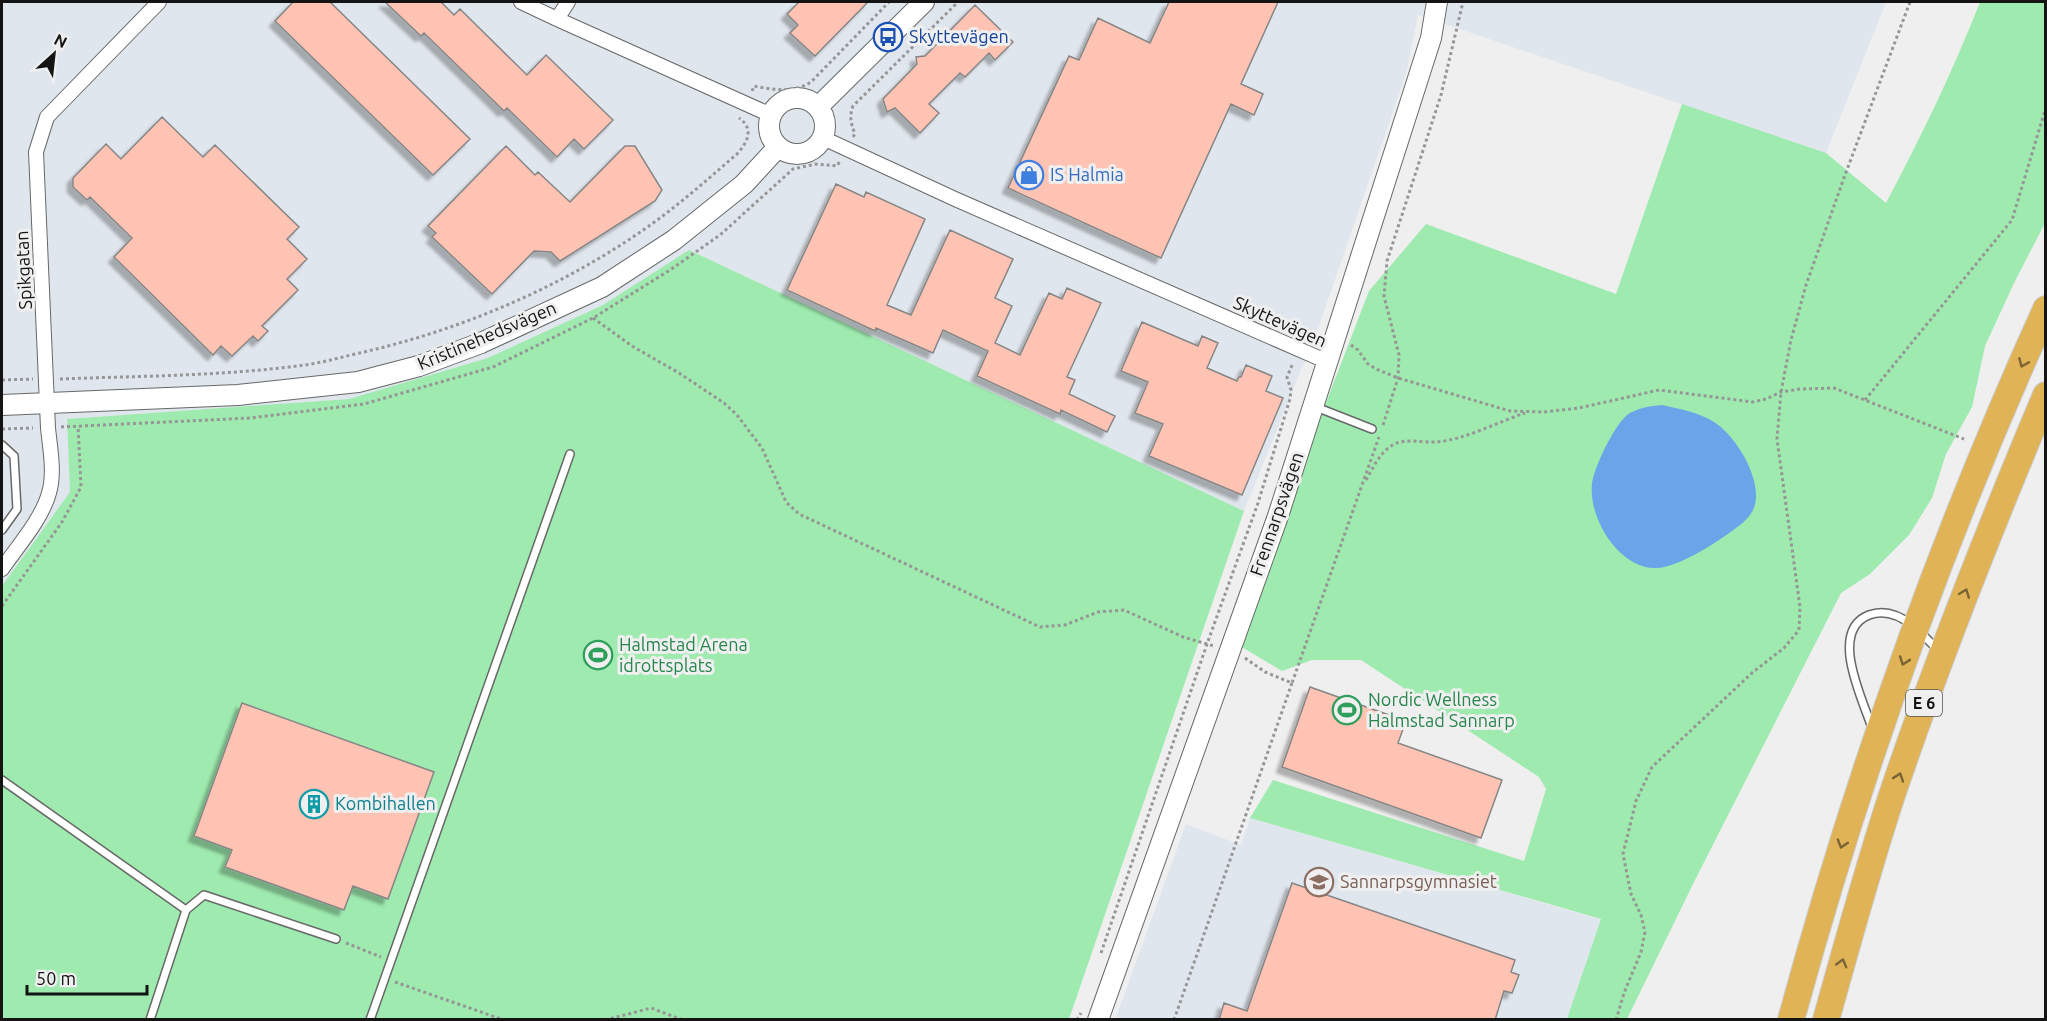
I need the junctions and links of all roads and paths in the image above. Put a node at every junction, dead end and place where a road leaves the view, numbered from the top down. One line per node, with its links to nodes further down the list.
1 (159, 2): 24 (street, Spikgatan)
2 (521, 2): 10 (street)
3 (568, 2): 10 (street)
4 (889, 2): 11 (path)
5 (924, 2): 12 (street)
6 (958, 2): 17 (path)
7 (1437, 2): 20 (street, Frennarpsvägen)
8 (1463, 2): 23 (path)
9 (1910, 2): 26 (path)
10 (557, 20): 11 (street)
11 (747, 105): 14 (street); 24 (path)
12 (818, 107): 14 (street); 15 (street)
13 (2046, 107): 28 (path)
14 (771, 115): 16 (street)
15 (823, 138): 16 (street); 17 (street, Skyttevägen)
16 (778, 147): 29 (street, Kristinehedsvägen)
17 (845, 149): 19 (path); 21 (street, Skyttevägen)
18 (2046, 309): 42 (highway, E 6, one-way to 42)
19 (593, 318): 33 (path); 43 (path)
20 (1335, 339): 22 (street, Frennarpsvägen); 23 (path)
21 (1299, 350): 22 (street, Skyttevägen); 43 (path)
22 (1328, 362): 31 (street, Frennarpsvägen)
23 (1398, 378): 32 (path); 39 (path)
24 (47, 379): 25 (path); 29 (street, Spikgatan)
25 (2, 380)
26 (1781, 392): 28 (path); 32 (path); 63 (path)
27 (2046, 395): 45 (highway, E 6, one-way to 27)
28 (1865, 400): 36 (path)
29 (47, 404): 30 (street, Kristinehedsvägen); 33 (street, Spikgatan)
30 (2, 405)
31 (1313, 406): 35 (lane); 44 (street, Frennarpsvägen)
32 (1527, 412): 39 (path)
33 (48, 428): 34 (path); 41 (street, Spikgatan)
34 (2, 429)
35 (1372, 429)
36 (1964, 439)
37 (2, 445): 40 (lane)
38 (570, 454): 52 (lane)
39 (1363, 484): 46 (path)
40 (2, 530)
41 (2, 568)
42 (1916, 628): 45 (lane); 47 (highway, E 6, one-way to 47); 47 (lane)
43 (1207, 644): 44 (path); 51 (path)
44 (1229, 651): 46 (path); 61 (street, Frennarpsvägen)
45 (1942, 654): 65 (highway, E 6, one-way to 45)
46 (1292, 683): 62 (path)
47 (1876, 741): 64 (highway, E 6, one-way to 64)
48 (2, 780): 49 (lane)
49 (186, 910): 50 (lane); 55 (lane)
50 (336, 939): 52 (path)
51 (1100, 958)
52 (391, 960): 53 (lane)
53 (384, 978): 56 (lane); 57 (path)
54 (1084, 1003): 60 (path)
55 (150, 1020)
56 (370, 1020)
57 (504, 1020)
58 (605, 1020): 59 (path)
59 (683, 1020)
60 (1077, 1020)
61 (1098, 1020)
62 (1174, 1020)
63 (1616, 1020)
64 (1791, 1020)
65 (1826, 1020)

